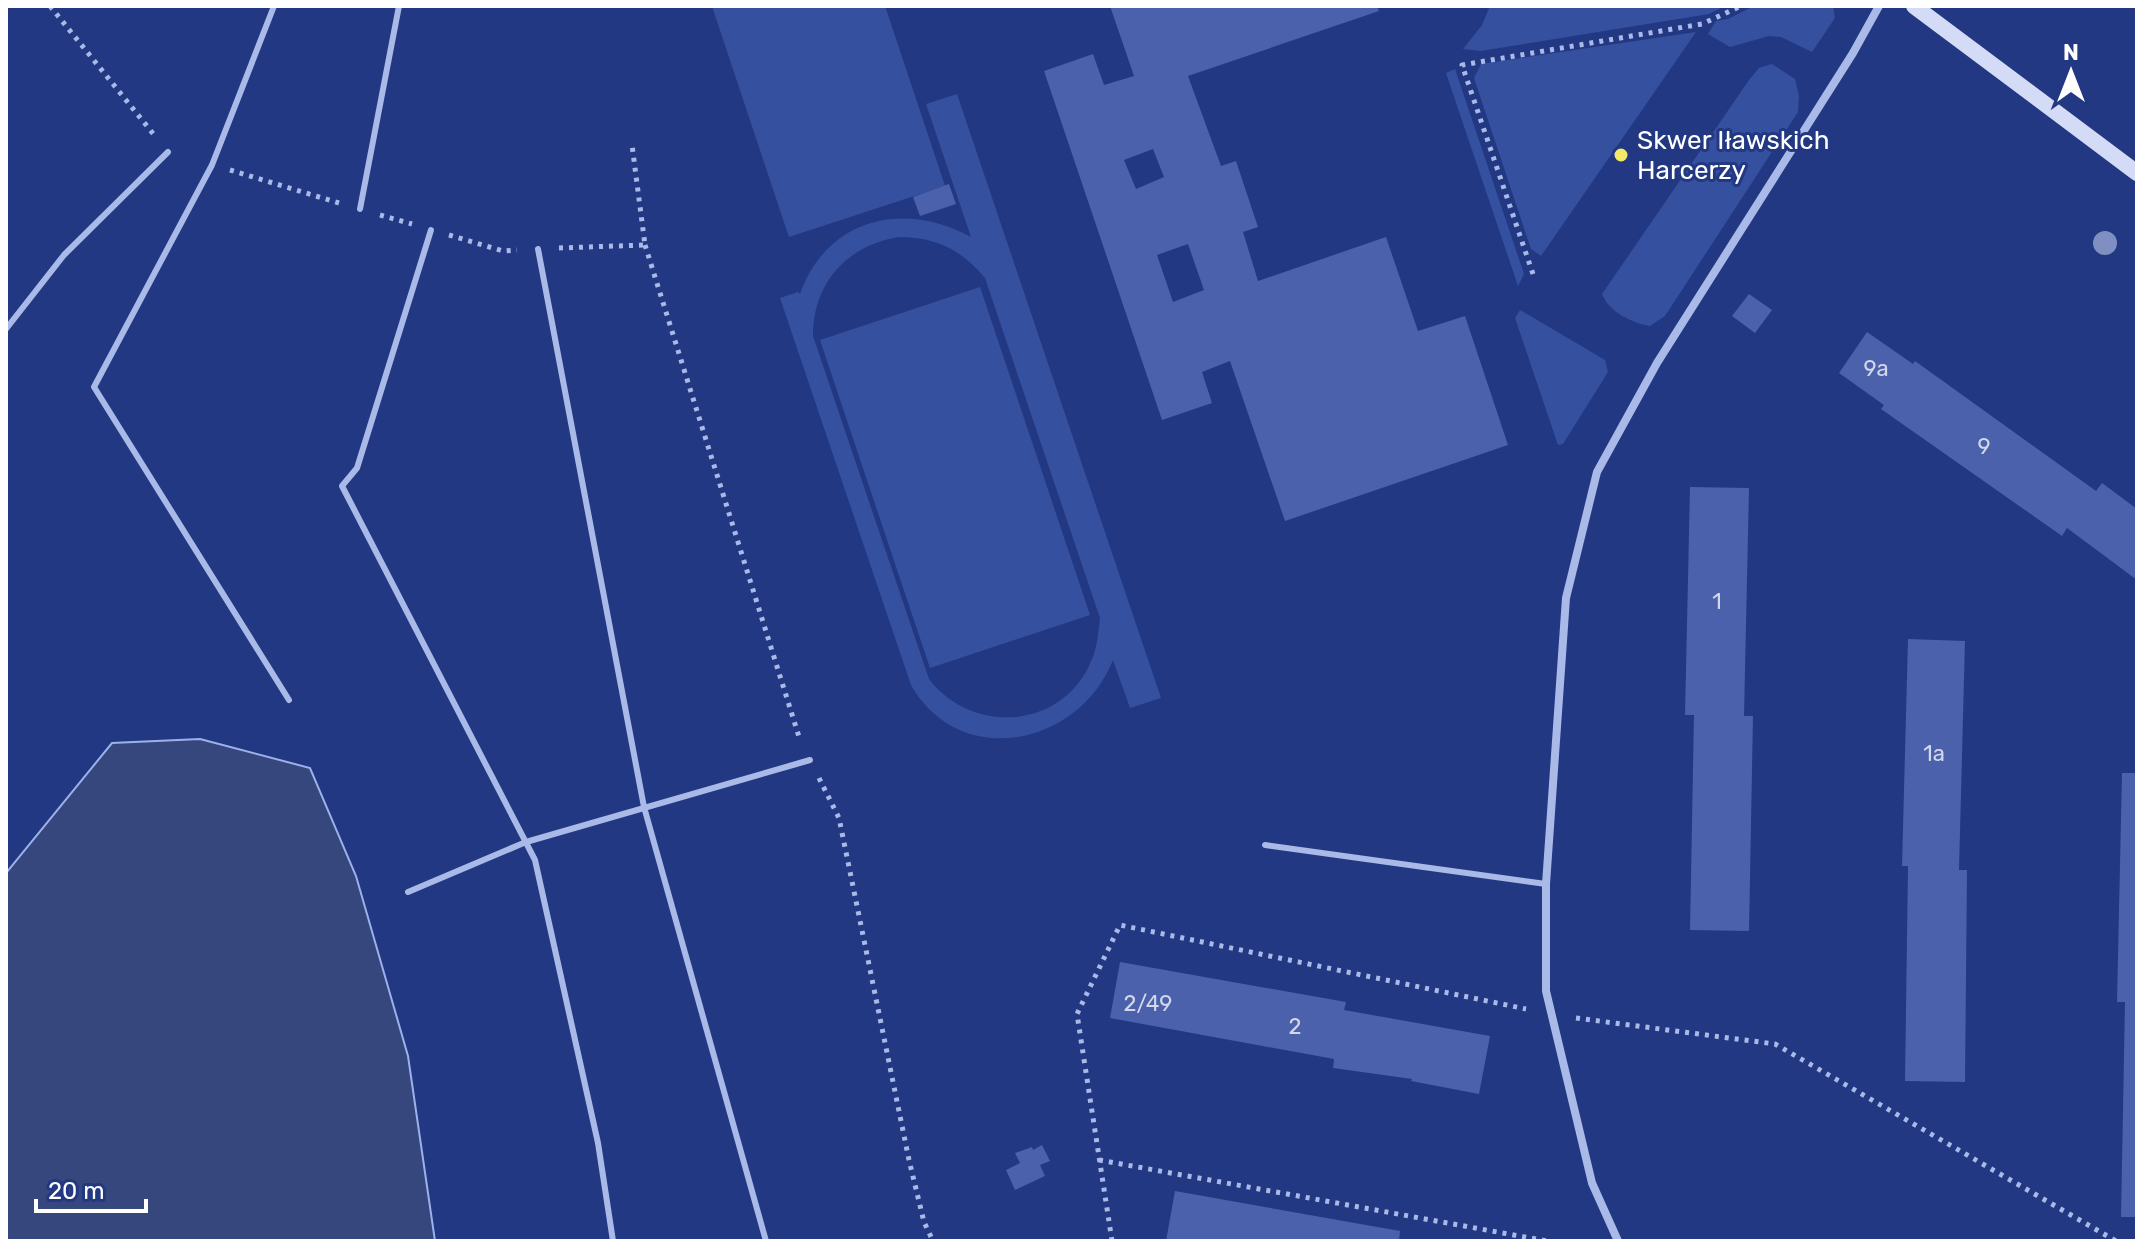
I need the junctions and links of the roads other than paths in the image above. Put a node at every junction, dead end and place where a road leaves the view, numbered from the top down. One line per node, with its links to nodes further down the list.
1 (274, 6): 11 (lane)
2 (399, 6): 7 (lane)
3 (1879, 6): 16 (street)
4 (1914, 6): 6 (street)
5 (168, 152): 10 (lane)
6 (2137, 173)
7 (360, 209)
8 (431, 230): 14 (lane)
9 (538, 249): 13 (lane)
10 (6, 329)
11 (289, 700)
12 (810, 760): 13 (lane)
13 (644, 807): 14 (lane); 19 (lane)
14 (526, 842): 17 (lane); 18 (lane)
15 (1265, 845): 16 (lane)
16 (1546, 884): 20 (street)
17 (408, 892)
18 (613, 1241)
19 (766, 1241)
20 (1618, 1241)

